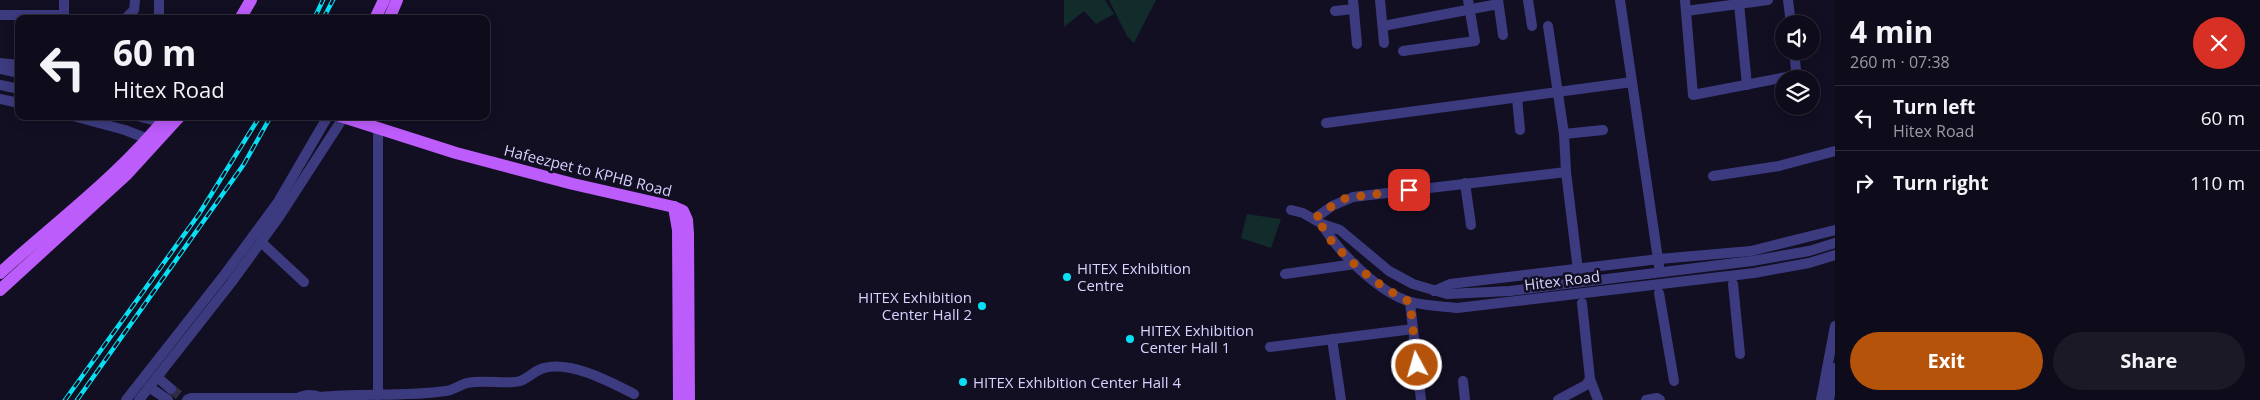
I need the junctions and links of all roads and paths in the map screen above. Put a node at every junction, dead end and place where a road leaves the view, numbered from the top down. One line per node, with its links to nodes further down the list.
1 (64, 0): 21 (street)
2 (135, 0): 22 (street)
3 (159, 0): 23 (street)
4 (250, 0): 24 (main road)
5 (260, 0): 25 (main road)
6 (384, 0): 26 (main road)
7 (397, 0): 27 (main road)
8 (1380, 0): 29 (street)
9 (1528, 0): 30 (street)
10 (1620, 0): 41 (street)
11 (1768, 0): 15 (street)
12 (1788, 0): 28 (street)
13 (1498, 2): 16 (street); 32 (street)
14 (1353, 4): 18 (street); 33 (street)
15 (1739, 4): 17 (street); 43 (street)
16 (1469, 5): 29 (street); 35 (street)
17 (1686, 5): 43 (street)
18 (1335, 11)
19 (0, 15): 20 (street)
20 (15, 15)
21 (65, 15)
22 (130, 15)
23 (159, 15)
24 (242, 15)
25 (252, 15)
26 (377, 15)
27 (391, 15)
28 (1790, 15)
29 (1383, 26): 34 (street)
30 (1532, 26)
31 (1548, 26): 45 (street)
32 (1503, 35)
33 (1357, 44)
34 (1384, 44)
35 (1403, 51)
36 (0, 63): 37 (street)
37 (15, 65)
38 (0, 69): 39 (street)
39 (15, 72)
40 (1775, 81): 43 (street)
41 (1632, 82): 45 (street); 73 (street)
42 (0, 85): 44 (street)
43 (1747, 85)
44 (15, 88)
45 (1556, 92): 46 (street); 58 (street)
46 (1517, 98): 54 (street); 56 (street)
47 (0, 99): 48 (street)
48 (15, 102)
49 (87, 120): 59 (street)
50 (170, 120): 59 (main road)
51 (326, 120): 104 (street)
52 (340, 120): 70 (street)
53 (350, 120): 55 (main road, Hafeezpet to KPHB Road)
54 (1326, 123)
55 (378, 130): 65 (main road, Hafeezpet to KPHB Road); 99 (street)
56 (1520, 130)
57 (1603, 130): 58 (street)
58 (1564, 134): 62 (street)
59 (152, 141): 61 (main road)
60 (1835, 151): 63 (street)
61 (124, 171): 77 (main road); 81 (main road)
62 (1566, 172): 64 (street); 75 (street)
63 (1714, 176)
64 (1472, 186): 67 (street); 68 (street)
65 (674, 207): 108 (main road, Hafeezpet to KPHB Road); 109 (main road)
66 (1291, 210): 67 (street, Hitex Road)
67 (1318, 222): 74 (street, Hitex Road); 82 (street, Hitex Road)
68 (1471, 225)
69 (1835, 230): 73 (street)
70 (261, 242): 79 (street); 92 (street)
71 (1835, 243): 76 (street, Hitex Road)
72 (1835, 255): 84 (street, Hitex Road)
73 (1658, 259): 75 (street); 76 (street)
74 (1355, 264): 78 (street); 84 (street, Hitex Road)
75 (1578, 270): 82 (street)
76 (1660, 272): 82 (street, Hitex Road)
77 (0, 273)
78 (1285, 274)
79 (304, 282)
80 (1733, 284): 90 (street)
81 (0, 290)
82 (1434, 291)
83 (1659, 293): 94 (street)
84 (1410, 302): 87 (street)
85 (1582, 303): 95 (street)
86 (1835, 326): 116 (street)
87 (1414, 329): 88 (street); 111 (street)
88 (1332, 339): 89 (street); 110 (street)
89 (1270, 347)
90 (1740, 354)
91 (1835, 368): 117 (street)
92 (157, 377): 96 (street); 97 (street)
93 (1463, 381): 112 (street)
94 (1674, 381)
95 (1588, 382): 103 (street); 113 (street)
96 (149, 387): 105 (street); 106 (street)
97 (171, 389)
98 (634, 394): 99 (street)
99 (378, 395): 101 (street)
100 (320, 398): 101 (street); 102 (street)
101 (342, 398)
102 (300, 399): 107 (street)
103 (1596, 399)
104 (126, 400)
105 (139, 400)
106 (168, 400)
107 (187, 400)
108 (679, 400)
109 (689, 400)
110 (1341, 400)
111 (1421, 400)
112 (1465, 400)
113 (1558, 400)
114 (1646, 400): 115 (street)
115 (1660, 400)
116 (1822, 400)
117 (1829, 400)

